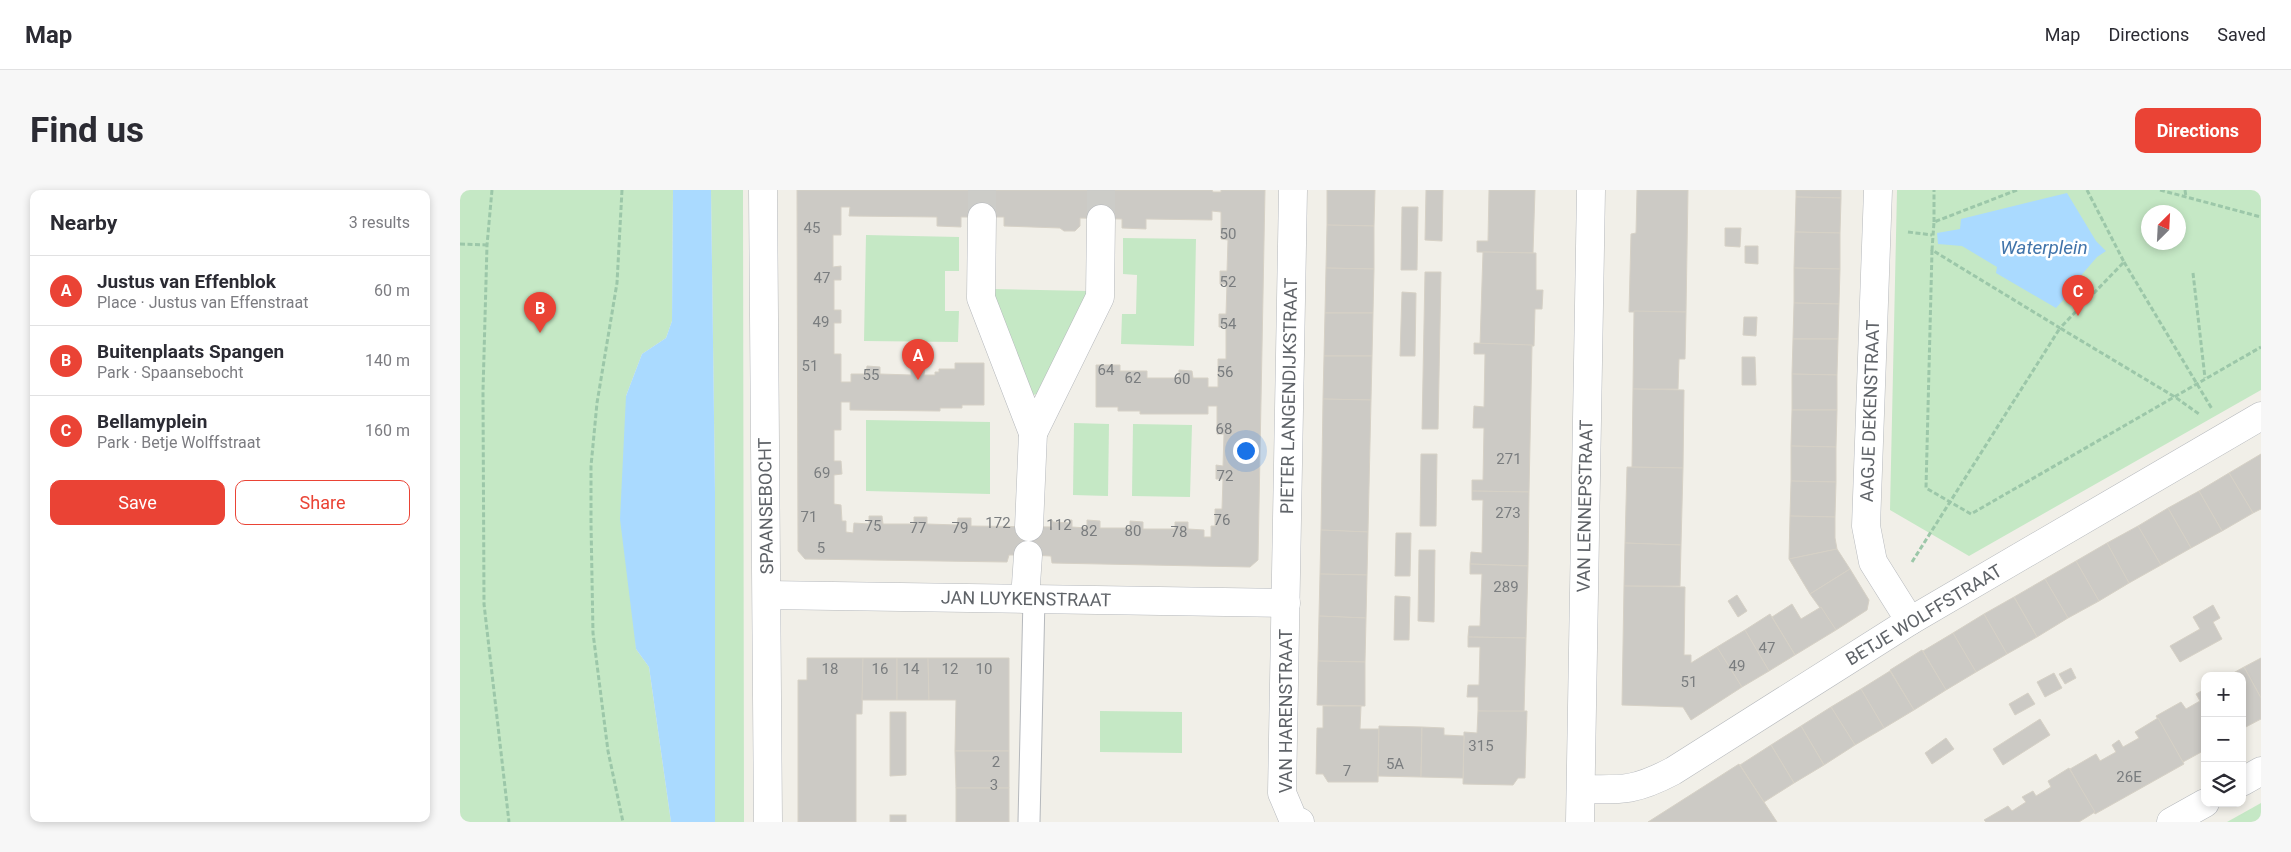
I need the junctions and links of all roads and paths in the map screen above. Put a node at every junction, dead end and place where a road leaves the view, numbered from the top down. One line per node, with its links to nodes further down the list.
1 (492, 190): 18 (path)
2 (622, 190): 44 (path)
3 (763, 190): 34 (street, SPAANSEBOCHT)
4 (1293, 190): 36 (street, PIETER LANGENDIJKSTRAAT)
5 (1591, 190): 40 (street, VAN LENNEPSTRAAT)
6 (1878, 190): 33 (street, AAGJE DEKENSTRAAT)
7 (1934, 190): 16 (path)
8 (2017, 190): 16 (path)
9 (2087, 190): 20 (path)
10 (2160, 190): 12 (path)
11 (2185, 190): 12 (path)
12 (2186, 197): 14 (path)
13 (982, 217): 28 (street)
14 (2261, 217)
15 (1101, 219): 28 (street)
16 (1934, 222): 19 (path)
17 (460, 244): 18 (path)
18 (487, 245): 43 (path)
19 (1932, 250): 22 (path); 30 (path)
20 (2124, 262): 22 (path); 25 (path)
21 (2193, 273): 24 (path)
22 (2060, 328): 26 (path); 30 (path)
23 (2261, 347): 24 (path)
24 (2205, 378): 25 (path)
25 (2197, 383): 26 (path); 29 (path)
26 (2175, 397): 29 (path); 30 (path)
27 (2261, 416): 29 (street, BETJE WOLFFSTRAAT)
28 (1033, 433): 31 (street)
29 (2228, 435): 37 (street, BETJE WOLFFSTRAAT)
30 (1949, 501): 33 (path)
31 (1029, 527)
32 (1028, 555): 35 (street)
33 (1893, 594): 37 (street, AAGJE DEKENSTRAAT)
34 (767, 595): 35 (street, JAN LUYKENSTRAAT); 45 (street, SPAANSEBOCHT)
35 (1030, 598): 36 (street, JAN LUYKENSTRAAT); 46 (street)
36 (1286, 603): 42 (street, VAN HARENSTRAAT)
37 (1910, 622): 40 (street, BETJE WOLFFSTRAAT)
38 (2261, 771): 39 (street)
39 (2246, 780)
40 (1581, 789): 47 (street, VAN LENNEPSTRAAT)
41 (2201, 805): 48 (street)
42 (1293, 821)
43 (509, 822)
44 (623, 822)
45 (768, 822)
46 (1029, 822)
47 (1580, 822)
48 (2171, 822)

